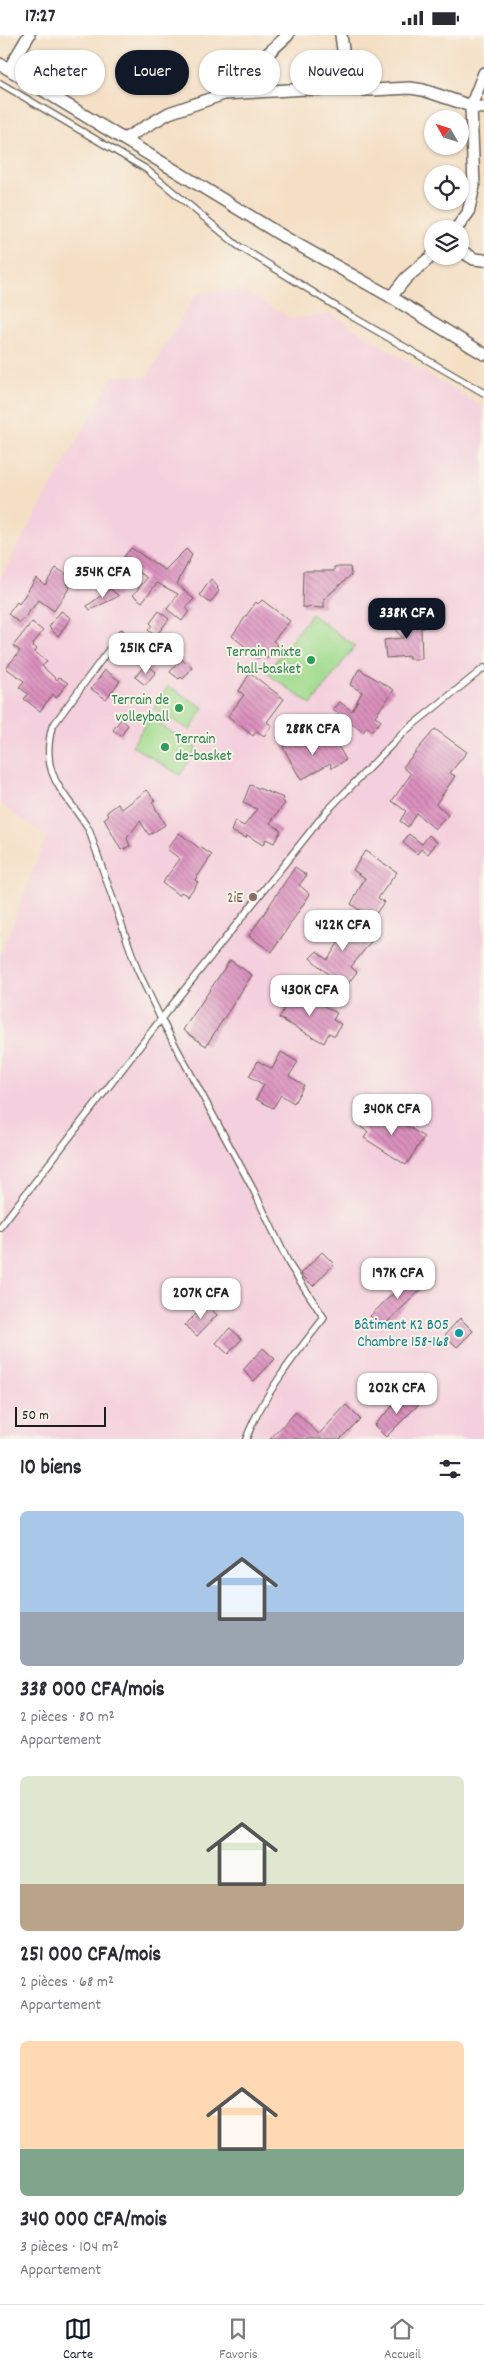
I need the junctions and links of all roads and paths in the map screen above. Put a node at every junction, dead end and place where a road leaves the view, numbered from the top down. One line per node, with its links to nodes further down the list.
1 (30, 35): 6 (street)
2 (288, 35): 4 (street)
3 (341, 35): 5 (street)
4 (272, 50)
5 (343, 50)
6 (5, 66): 13 (street)
7 (484, 73): 11 (street)
8 (0, 83): 22 (lane)
9 (382, 90): 11 (street)
10 (221, 95): 13 (street)
11 (471, 106): 12 (street); 14 (street)
12 (484, 108)
13 (124, 139): 20 (street)
14 (474, 158): 15 (street); 16 (street)
15 (484, 171)
16 (463, 220)
17 (469, 256): 18 (street)
18 (484, 259)
19 (424, 263): 20 (street)
20 (391, 297): 21 (street)
21 (484, 354)
22 (484, 393)
23 (121, 633): 25 (lane)
24 (484, 668): 25 (lane)
25 (161, 1019): 26 (lane); 27 (lane)
26 (0, 1227)
27 (246, 1439)

